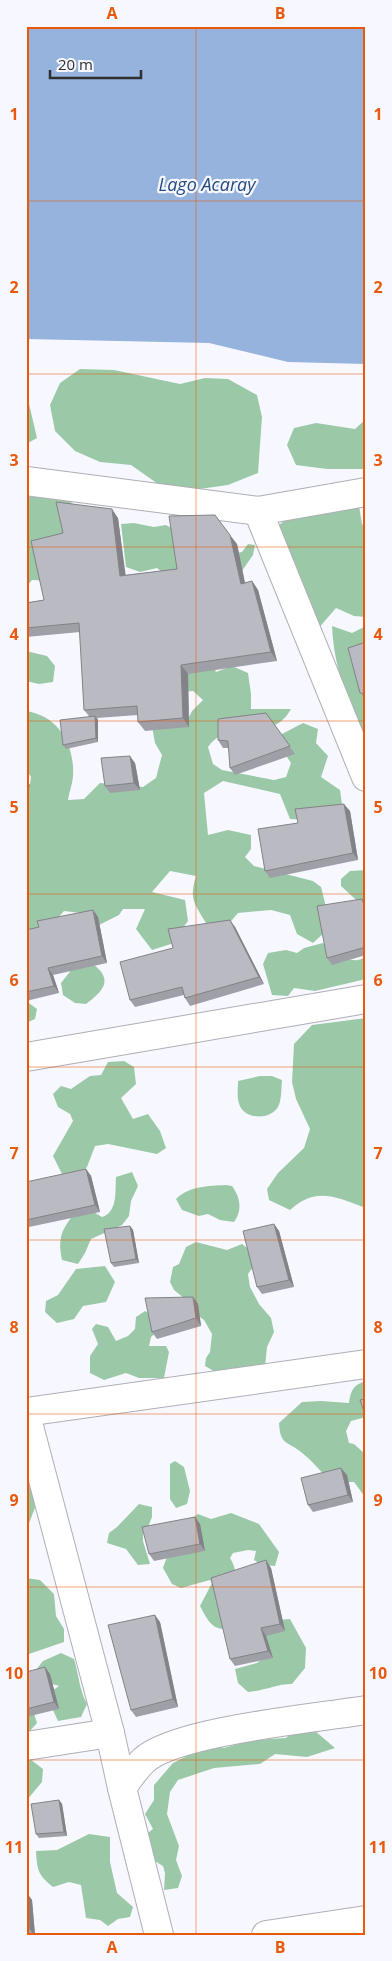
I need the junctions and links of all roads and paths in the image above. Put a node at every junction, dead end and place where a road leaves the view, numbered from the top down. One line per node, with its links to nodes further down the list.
1 (26, 481): 3 (street)
2 (366, 492): 3 (street)
3 (258, 511): 4 (street)
4 (366, 777)
5 (366, 999): 6 (street)
6 (26, 1057)
7 (366, 1364): 8 (street)
8 (26, 1414): 10 (street)
9 (366, 1710): 12 (street)
10 (110, 1733): 11 (street); 12 (street)
11 (26, 1746)
12 (122, 1788): 14 (street)
13 (366, 1920): 15 (street)
14 (158, 1935)
15 (266, 1935)

